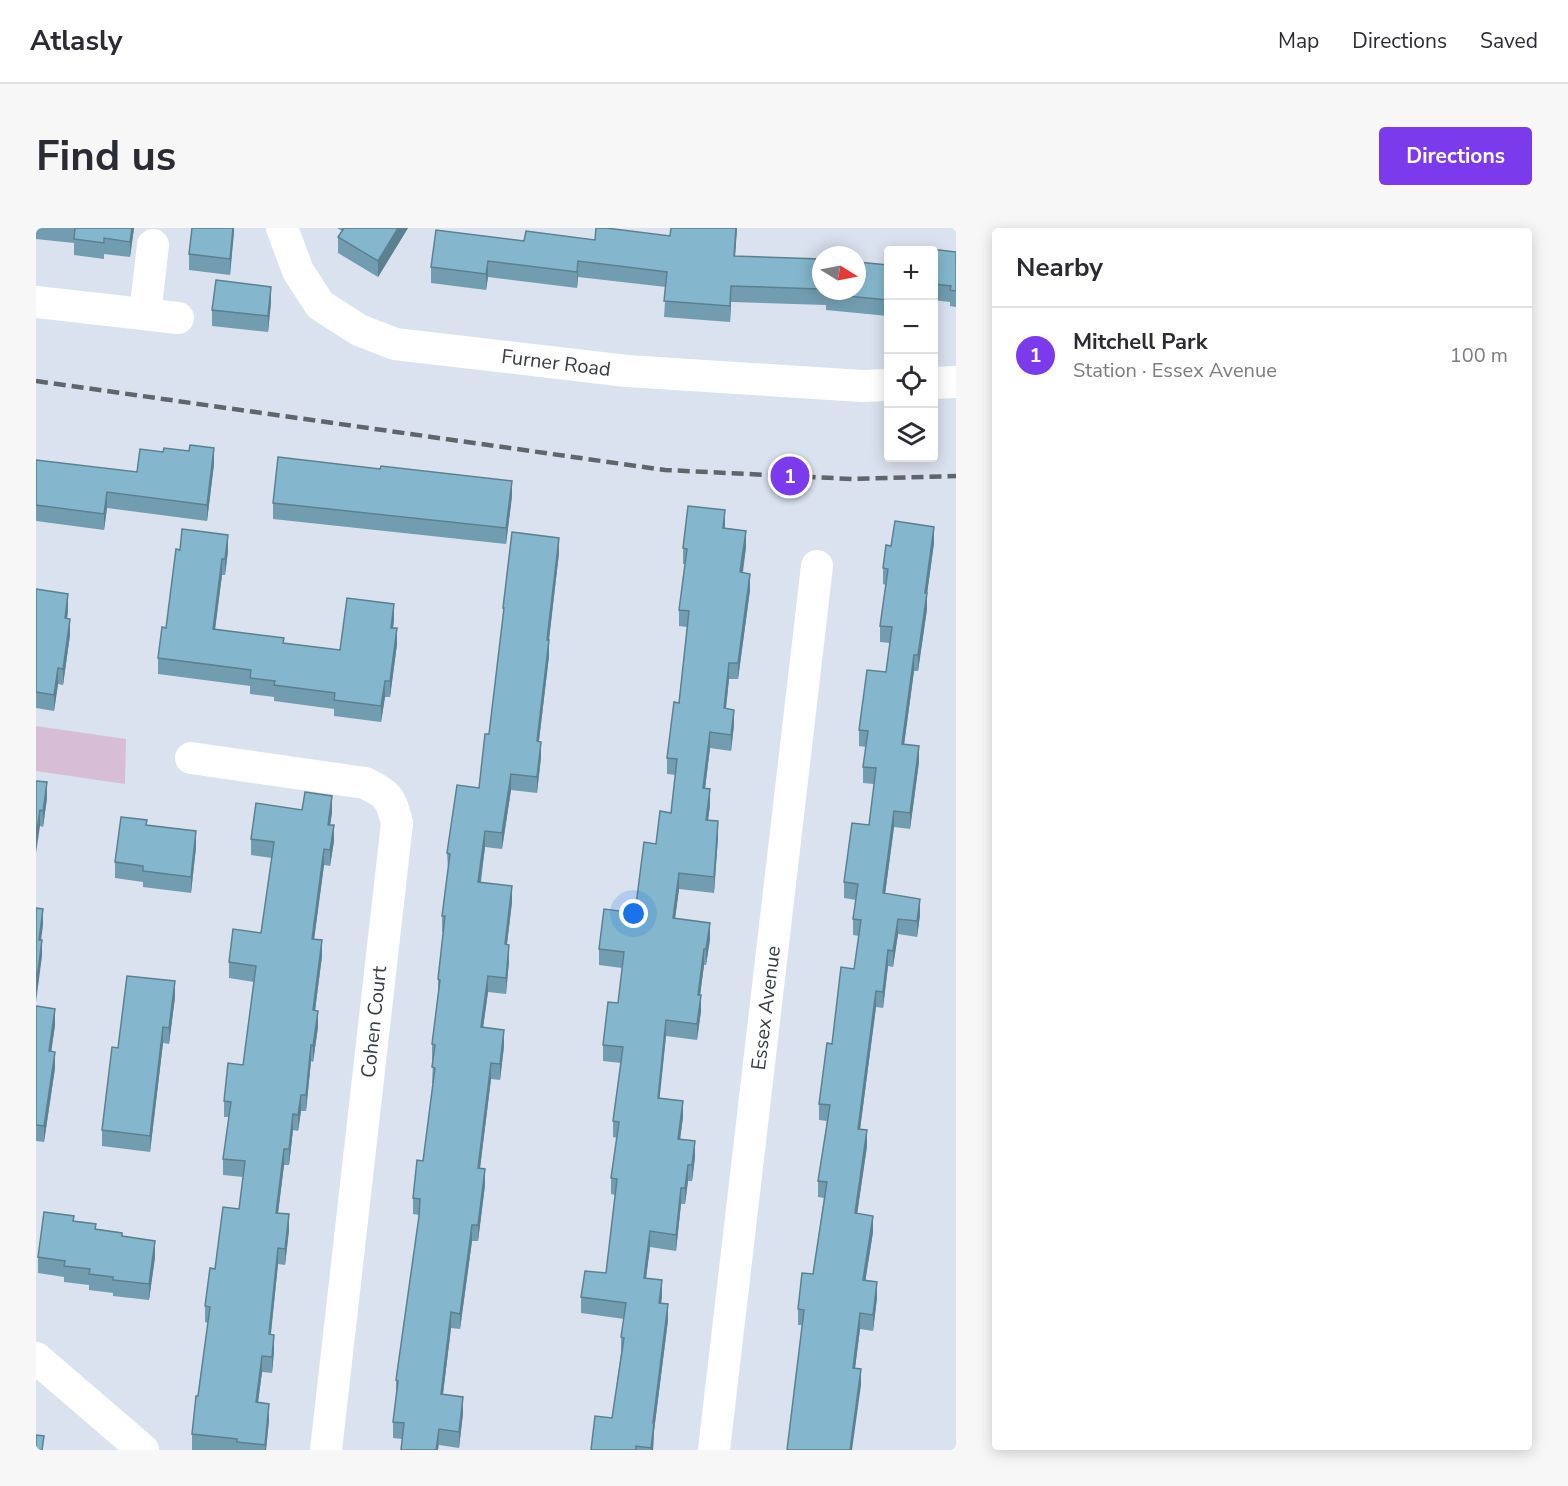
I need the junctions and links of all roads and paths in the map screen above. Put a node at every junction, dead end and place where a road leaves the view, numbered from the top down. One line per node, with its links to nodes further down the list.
1 (282, 228): 8 (street, Furner Road)
2 (153, 245): 4 (street)
3 (36, 302): 4 (street)
4 (145, 314): 5 (street)
5 (178, 318)
6 (938, 382): 7 (street)
7 (956, 382)
8 (884, 385)
9 (817, 566): 14 (street, Essex Avenue)
10 (191, 758): 13 (street, Cohen Court)
11 (36, 1358): 12 (street)
12 (143, 1450)
13 (326, 1450)
14 (714, 1450)

